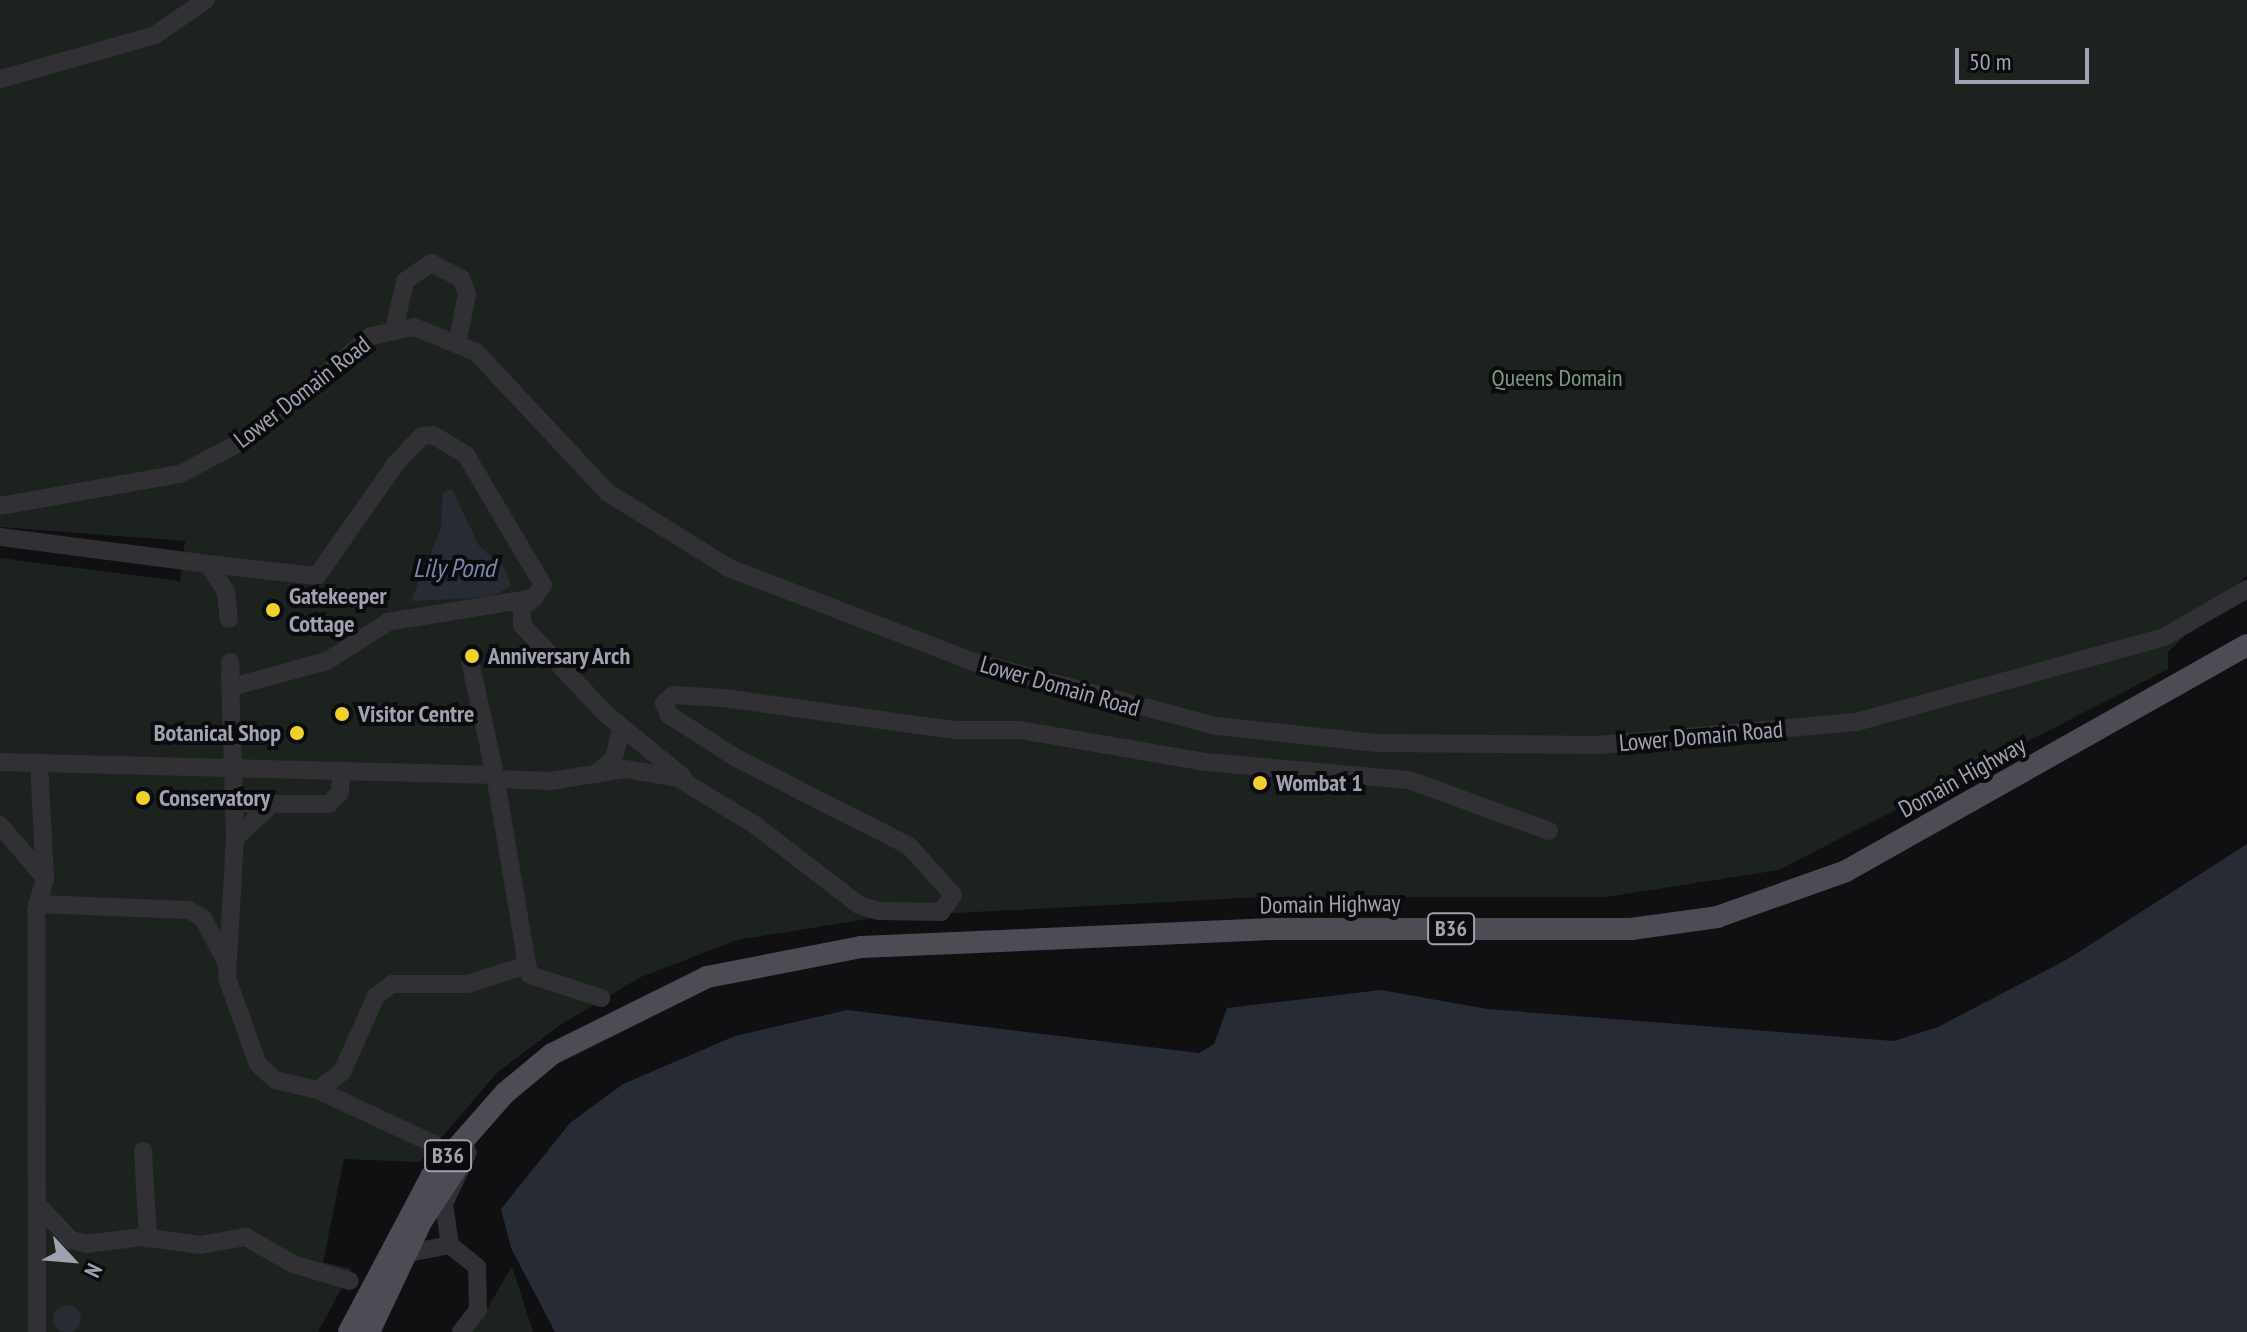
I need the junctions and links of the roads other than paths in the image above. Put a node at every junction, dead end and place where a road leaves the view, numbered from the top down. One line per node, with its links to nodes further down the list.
1 (206, 0): 2 (street)
2 (0, 79)
3 (394, 330): 4 (street, Lower Domain Road); 4 (street); 5 (street, Lower Domain Road)
4 (458, 340): 8 (street, Lower Domain Road)
5 (0, 506)
6 (0, 537): 7 (street)
7 (208, 564): 9 (street); 10 (street)
8 (2247, 589)
9 (534, 598): 14 (street); 15 (street)
10 (229, 619)
11 (2247, 645): 33 (main road, Domain Highway / B36)
12 (230, 656): 14 (street)
13 (470, 661): 21 (street)
14 (231, 687): 18 (street)
15 (622, 727): 20 (street); 22 (street)
16 (0, 762): 17 (street)
17 (39, 763): 18 (street); 28 (street)
18 (233, 768): 19 (street); 23 (street)
19 (341, 771): 21 (street); 24 (street)
20 (596, 774): 21 (street); 22 (street)
21 (495, 777): 31 (street)
22 (691, 784): 26 (street)
23 (234, 803): 24 (street); 27 (street)
24 (272, 804): 27 (street)
25 (0, 825): 28 (street)
26 (1549, 831)
27 (235, 838): 30 (street)
28 (45, 878): 29 (street)
29 (37, 904): 30 (street); 38 (street)
30 (227, 964): 34 (street)
31 (527, 965): 32 (street); 34 (street)
32 (601, 998)
33 (601, 1028): 37 (main road, Domain Highway / B36); 44 (main road, Domain Highway / B36)
34 (318, 1090): 35 (street)
35 (434, 1144)
36 (143, 1151): 39 (street)
37 (468, 1152): 40 (street); 41 (main road, Domain Highway / B36)
38 (37, 1204): 39 (street); 43 (street)
39 (148, 1239): 42 (street)
40 (450, 1245): 41 (street); 46 (street)
41 (404, 1254): 45 (main road, Domain Highway / B36)
42 (350, 1281)
43 (37, 1332)
44 (349, 1332)
45 (369, 1332)
46 (461, 1332)

